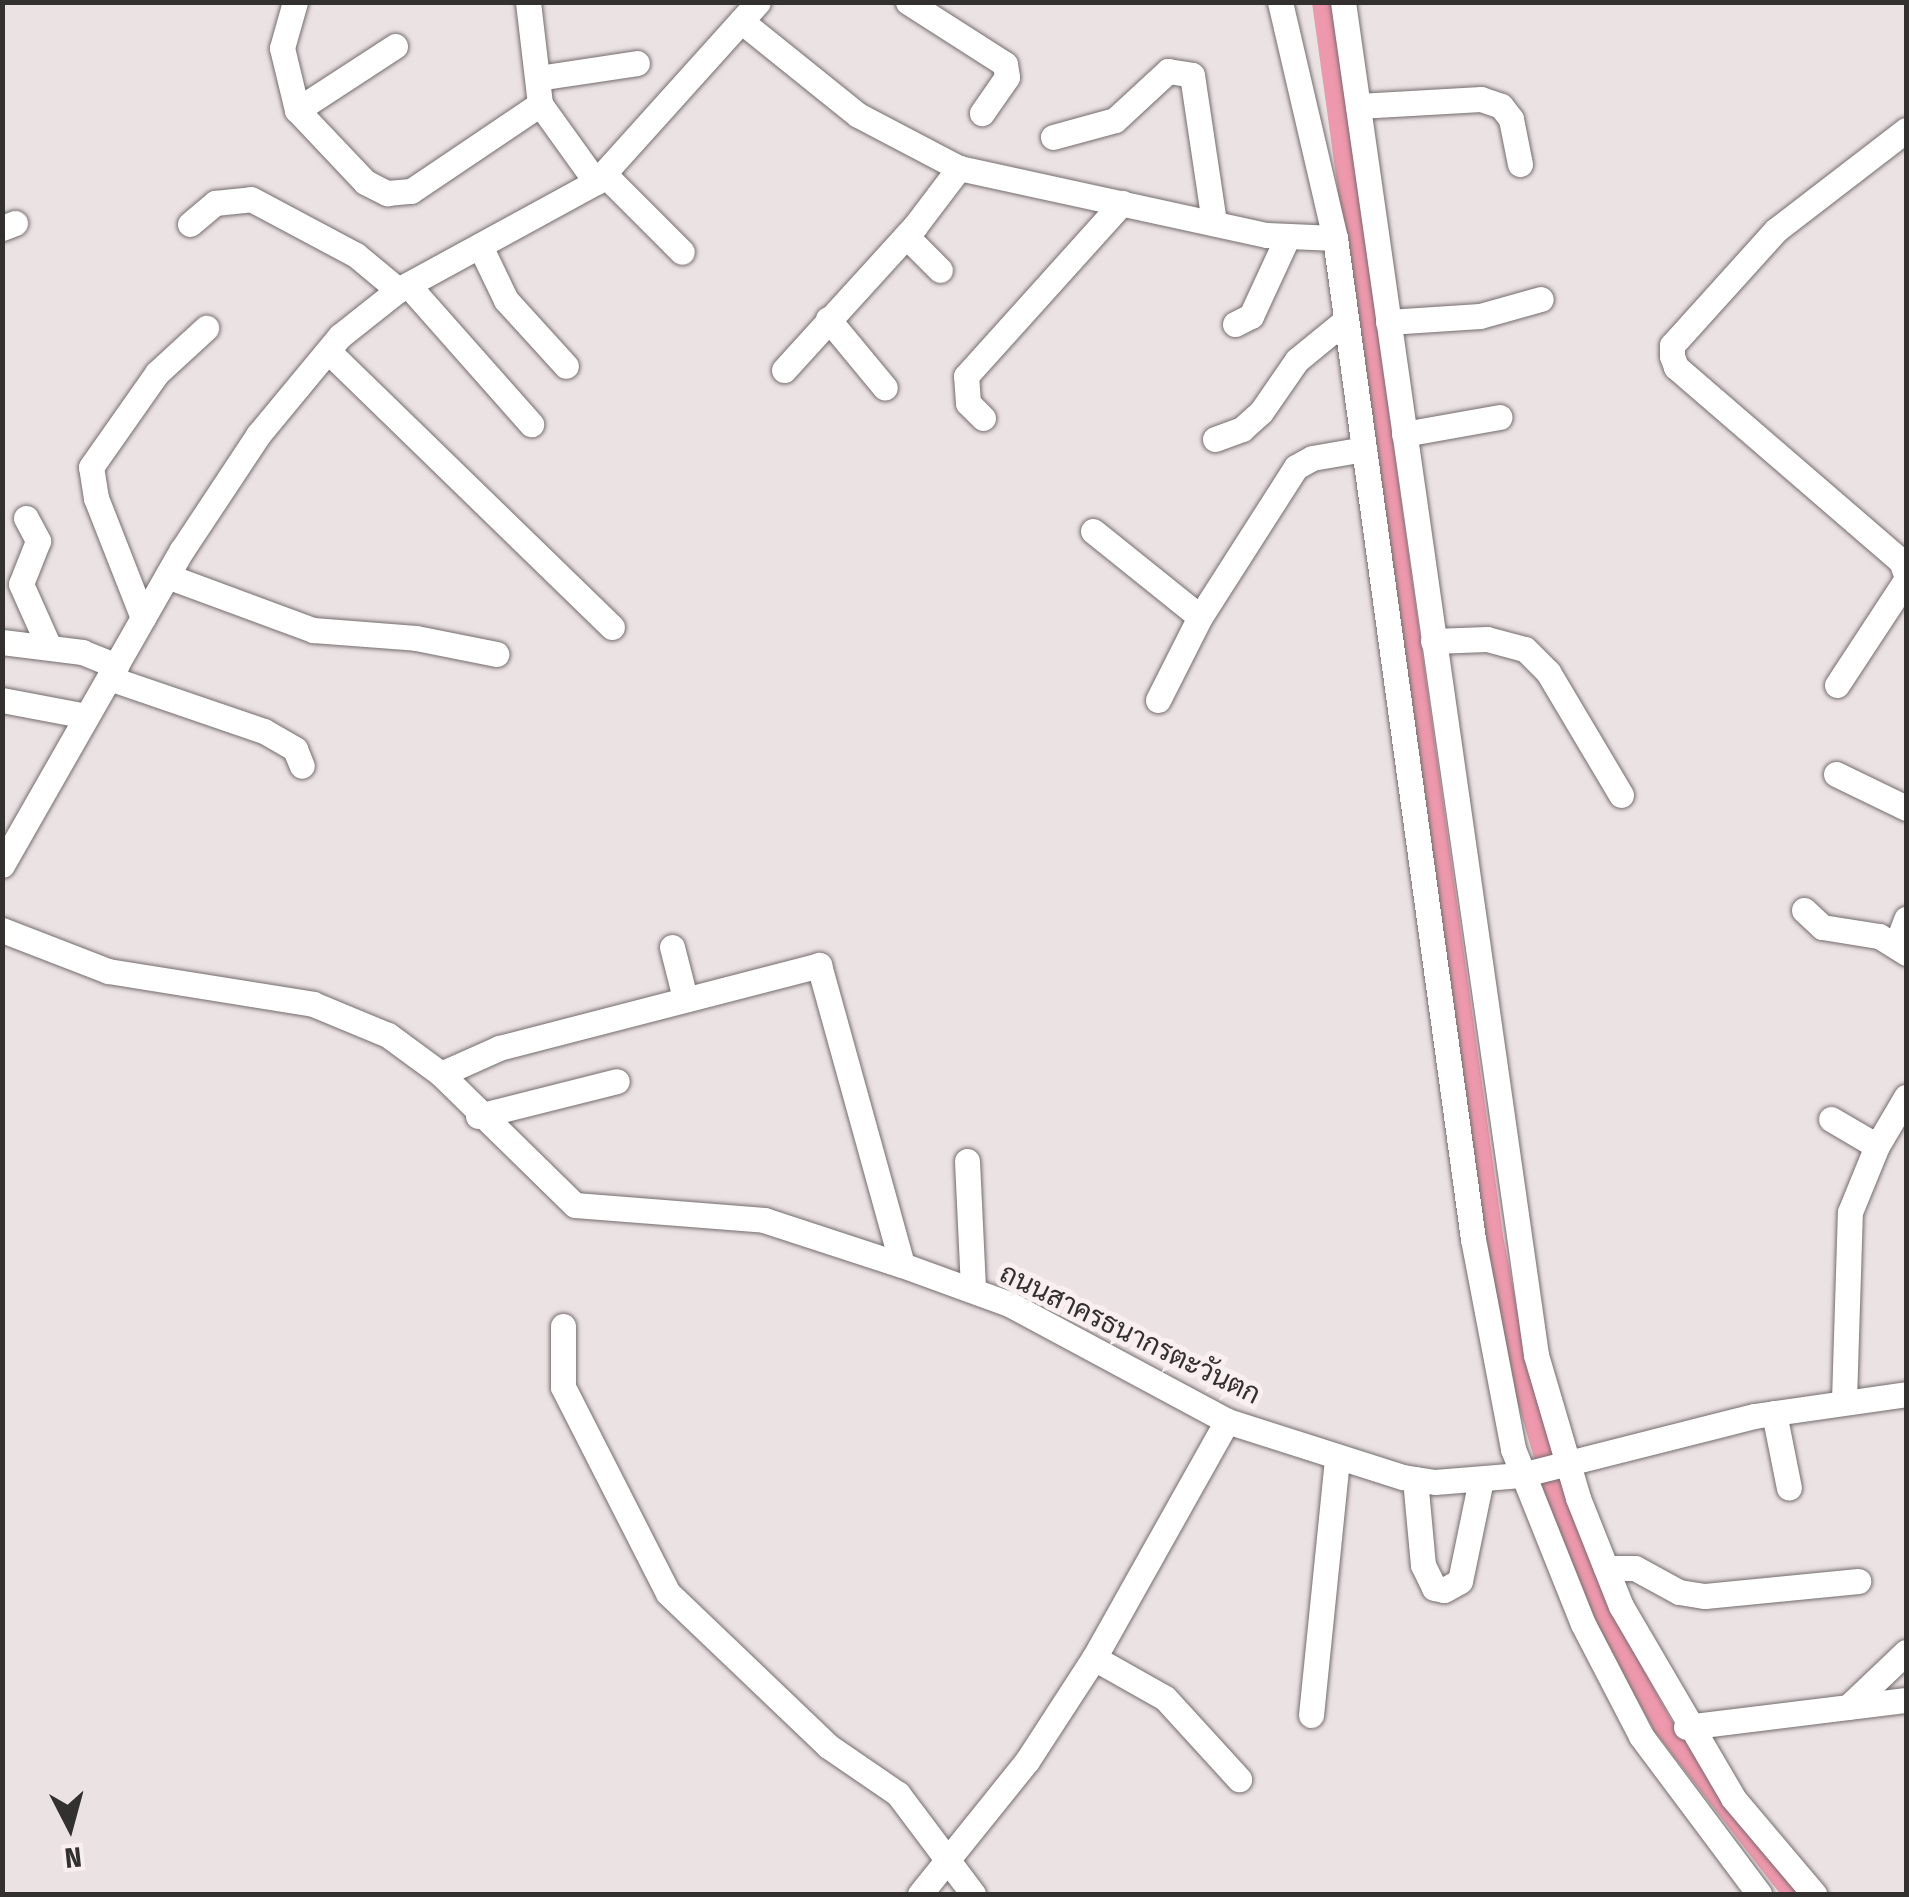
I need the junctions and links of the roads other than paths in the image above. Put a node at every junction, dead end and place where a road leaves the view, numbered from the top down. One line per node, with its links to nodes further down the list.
1 (295, 2): 11 (street)
2 (528, 2): 9 (street)
3 (908, 2): 12 (street)
4 (1280, 2): 23 (street)
5 (1346, 2): 10 (street)
6 (750, 12): 16 (street); 17 (street)
7 (396, 46): 11 (street)
8 (637, 62): 9 (street)
9 (539, 91): 11 (street); 17 (street)
10 (1358, 106): 15 (street); 31 (street)
11 (298, 110)
12 (982, 113)
13 (1906, 131): 47 (street)
14 (1053, 137): 19 (street)
15 (1520, 164)
16 (959, 168): 18 (street); 21 (street)
17 (600, 178): 24 (street); 25 (street)
18 (1122, 202): 19 (street); 38 (street)
19 (1214, 223): 22 (street)
20 (190, 224): 27 (street)
21 (906, 236): 26 (street); 29 (street)
22 (1287, 238): 23 (street); 32 (street)
23 (1335, 238): 30 (street)
24 (480, 246): 27 (street); 35 (street)
25 (682, 252)
26 (940, 270)
27 (403, 288): 34 (street); 40 (street)
28 (1541, 299): 31 (street)
29 (828, 319): 36 (street); 37 (street)
30 (1346, 320): 42 (street); 43 (street)
31 (1388, 322): 41 (street)
32 (1234, 324)
33 (206, 328): 49 (street)
34 (328, 350): 46 (street); 50 (street)
35 (566, 366)
36 (784, 370)
37 (885, 388)
38 (982, 418)
39 (1499, 418): 41 (street)
40 (532, 424)
41 (1404, 434): 51 (street)
42 (1215, 438)
43 (1364, 449): 48 (street); 86 (street)
44 (26, 518): 53 (street)
45 (1093, 531): 48 (street)
46 (167, 576): 49 (street); 54 (street)
47 (1906, 578): 56 (street)
48 (1200, 617): 58 (street)
49 (144, 618): 55 (street)
50 (612, 627)
51 (1433, 641): 62 (street); 85 (street)
52 (2, 642): 53 (street)
53 (49, 648): 55 (street)
54 (496, 654)
55 (112, 672): 59 (street); 60 (street)
56 (1837, 686)
57 (2, 700): 59 (street)
58 (1158, 700)
59 (88, 716): 64 (street)
60 (302, 766)
61 (1836, 774): 63 (street)
62 (1620, 795)
63 (1906, 808)
64 (2, 865)
65 (1804, 910): 67 (street)
66 (2, 930): 70 (street, ถนนสาครธนากรตะวันตก)
67 (1903, 938)
68 (672, 947): 69 (street)
69 (685, 998): 70 (street); 77 (street)
70 (441, 1074): 73 (street, ถนนสาครธนากรตะวันตก)
71 (616, 1081): 73 (street)
72 (1906, 1098): 75 (street)
73 (478, 1116): 77 (street, ถนนสาครธนากรตะวันตก)
74 (1831, 1119): 75 (street)
75 (1877, 1146): 81 (street)
76 (968, 1161): 78 (street)
77 (902, 1264): 78 (street, ถนนสาครธนากรตะวันตก)
78 (973, 1290): 83 (street, ถนนสาครธนากรตะวันตก)
79 (562, 1326): 99 (street)
80 (1906, 1394): 81 (street, ถนนสาครธนากรตะวันตก)
81 (1844, 1400): 82 (street, ถนนสาครธนากรตะวันตก)
82 (1774, 1413): 85 (street, ถนนสาครธนากรตะวันตก); 89 (street)
83 (1227, 1421): 84 (street, ถนนสาครธนากรตะวันตก); 93 (street)
84 (1337, 1458): 87 (street, ถนนสาครธนากรตะวันตก); 96 (street)
85 (1563, 1463): 86 (street, ถนนสาครธนากรตะวันตก); 90 (street)
86 (1524, 1474): 88 (street, ถนนสาครธนากรตะวันตก); 102 (street)
87 (1415, 1479): 88 (street, ถนนสาครธนากรตะวันตก); 88 (street)
88 (1480, 1480)
89 (1789, 1488)
90 (1606, 1568): 91 (street); 97 (street)
91 (1858, 1581)
92 (1906, 1652): 95 (street)
93 (1094, 1658): 98 (street); 99 (street)
94 (1906, 1700): 95 (street)
95 (1848, 1707): 97 (street)
96 (1311, 1715)
97 (1686, 1727): 103 (street)
98 (1239, 1779)
99 (946, 1864): 100 (street); 101 (street)
100 (920, 1894)
101 (973, 1894)
102 (1759, 1894)
103 (1814, 1894)

